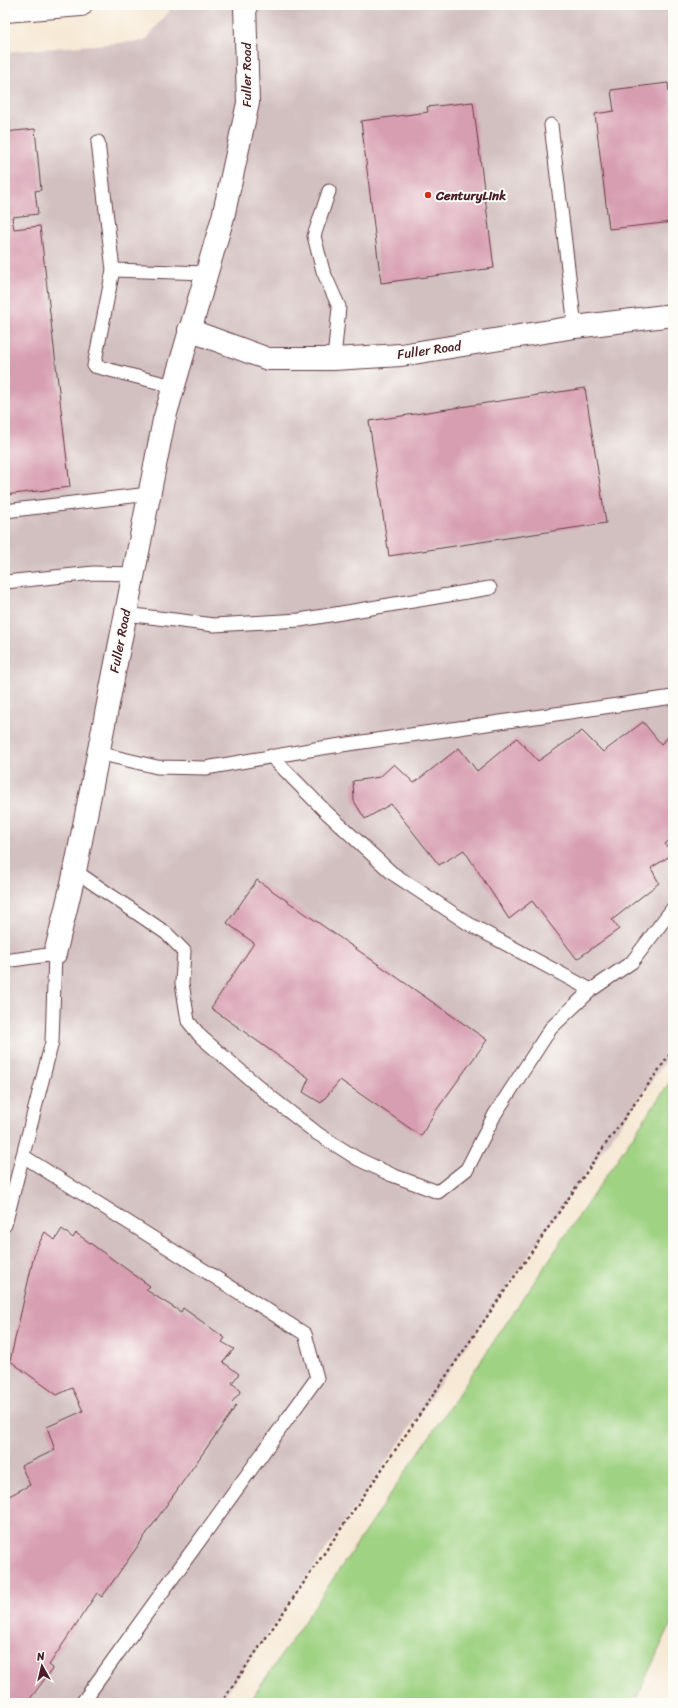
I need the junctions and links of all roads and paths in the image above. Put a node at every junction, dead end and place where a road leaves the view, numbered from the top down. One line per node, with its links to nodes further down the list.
1 (81, 5): 3 (street)
2 (245, 5): 8 (street, Fuller Road)
3 (5, 11)
4 (551, 125): 10 (lane)
5 (98, 142): 7 (lane)
6 (329, 191): 12 (lane)
7 (113, 270): 8 (lane); 13 (lane)
8 (206, 273): 11 (street, Fuller Road)
9 (673, 315): 10 (street, Fuller Road)
10 (575, 327): 12 (street, Fuller Road)
11 (189, 330): 12 (street, Fuller Road); 13 (street, Fuller Road)
12 (334, 360)
13 (173, 386): 14 (street, Fuller Road)
14 (149, 494): 15 (lane); 16 (street, Fuller Road)
15 (5, 511)
16 (133, 574): 17 (lane); 19 (street, Fuller Road)
17 (5, 582)
18 (490, 588): 19 (lane)
19 (126, 614): 21 (street, Fuller Road)
20 (673, 697): 22 (lane)
21 (98, 753): 22 (lane); 23 (street, Fuller Road)
22 (271, 756): 27 (lane)
23 (75, 871): 25 (street, Fuller Road); 27 (lane)
24 (673, 908): 27 (lane)
25 (55, 954): 26 (lane); 29 (lane)
26 (5, 960)
27 (591, 990)
28 (673, 1050): 32 (path)
29 (23, 1156): 30 (lane); 31 (lane)
30 (5, 1225)
31 (82, 1703)
32 (221, 1703)

